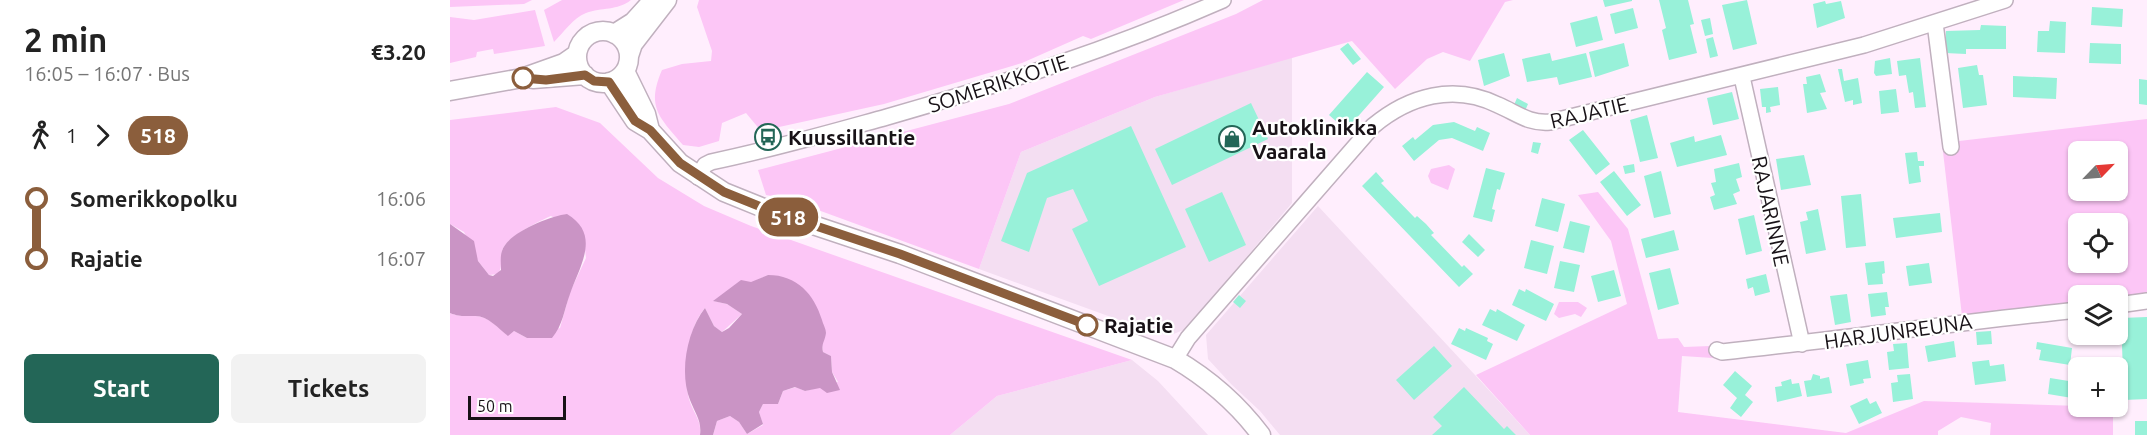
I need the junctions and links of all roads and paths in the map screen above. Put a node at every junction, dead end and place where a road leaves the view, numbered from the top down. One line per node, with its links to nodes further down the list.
1 (653, 0): 6 (main road)
2 (667, 0): 8 (main road)
3 (1223, 0): 16 (street, SOMERIKKOTIE)
4 (2005, 0): 5 (street, RAJATIE)
5 (1935, 23): 10 (street, RAJATIE); 15 (street)
6 (614, 34): 7 (main road); 8 (main road)
7 (577, 54): 9 (main road); 11 (main road)
8 (627, 64): 12 (main road); 14 (main road)
9 (585, 75): 11 (main road); 12 (main road)
10 (1742, 77): 20 (street, RAJARINNE); 22 (street, RAJATIE)
11 (522, 78): 13 (main road)
12 (609, 82): 14 (main road)
13 (450, 91)
14 (650, 130): 16 (main road)
15 (1951, 147)
16 (698, 177): 22 (main road)
17 (2147, 301): 18 (street)
18 (2128, 304)
19 (2068, 311): 20 (street, HARJUNREUNA)
20 (1802, 344): 21 (street, HARJUNREUNA)
21 (1717, 350)
22 (1175, 359): 23 (main road)
23 (1261, 435)

